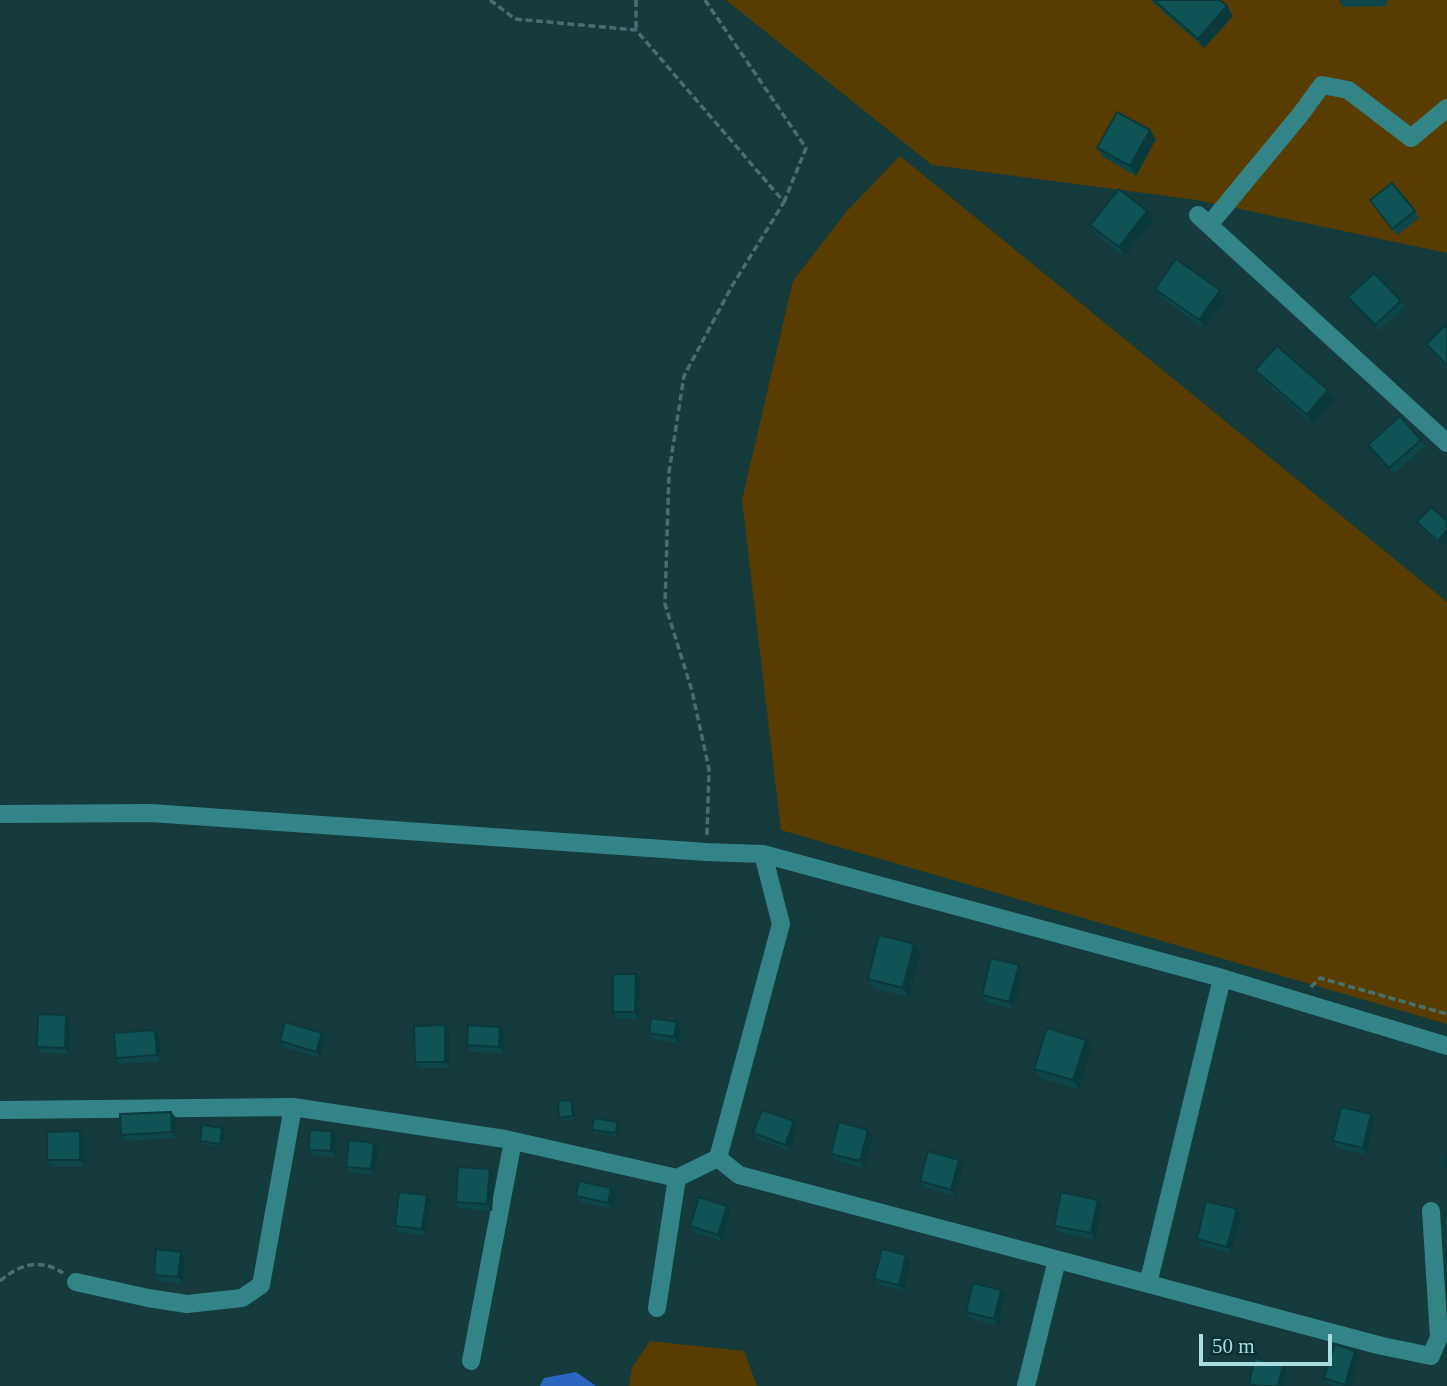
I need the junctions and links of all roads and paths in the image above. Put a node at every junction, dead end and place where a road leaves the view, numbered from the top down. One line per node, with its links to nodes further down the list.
1 (490, 0): 4 (path)
2 (636, 0): 4 (path)
3 (705, 0): 6 (path)
4 (636, 30): 6 (path)
5 (1447, 107): 7 (street)
6 (784, 202): 9 (path)
7 (1447, 443)
8 (0, 814): 9 (street)
9 (706, 852): 10 (street)
10 (763, 855): 11 (street); 18 (street)
11 (1222, 978): 12 (street); 24 (street)
12 (1295, 1000): 13 (path); 14 (street)
13 (1447, 1014)
14 (1447, 1046)
15 (293, 1107): 16 (street); 17 (street); 23 (street)
16 (0, 1110)
17 (513, 1141): 19 (street); 26 (street)
18 (718, 1158): 19 (street); 21 (street)
19 (677, 1178): 25 (street)
20 (1430, 1211): 24 (street)
21 (1057, 1259): 24 (street); 27 (street)
22 (0, 1282): 23 (path)
23 (76, 1282)
24 (1148, 1284)
25 (657, 1308)
26 (471, 1361)
27 (1026, 1386)

